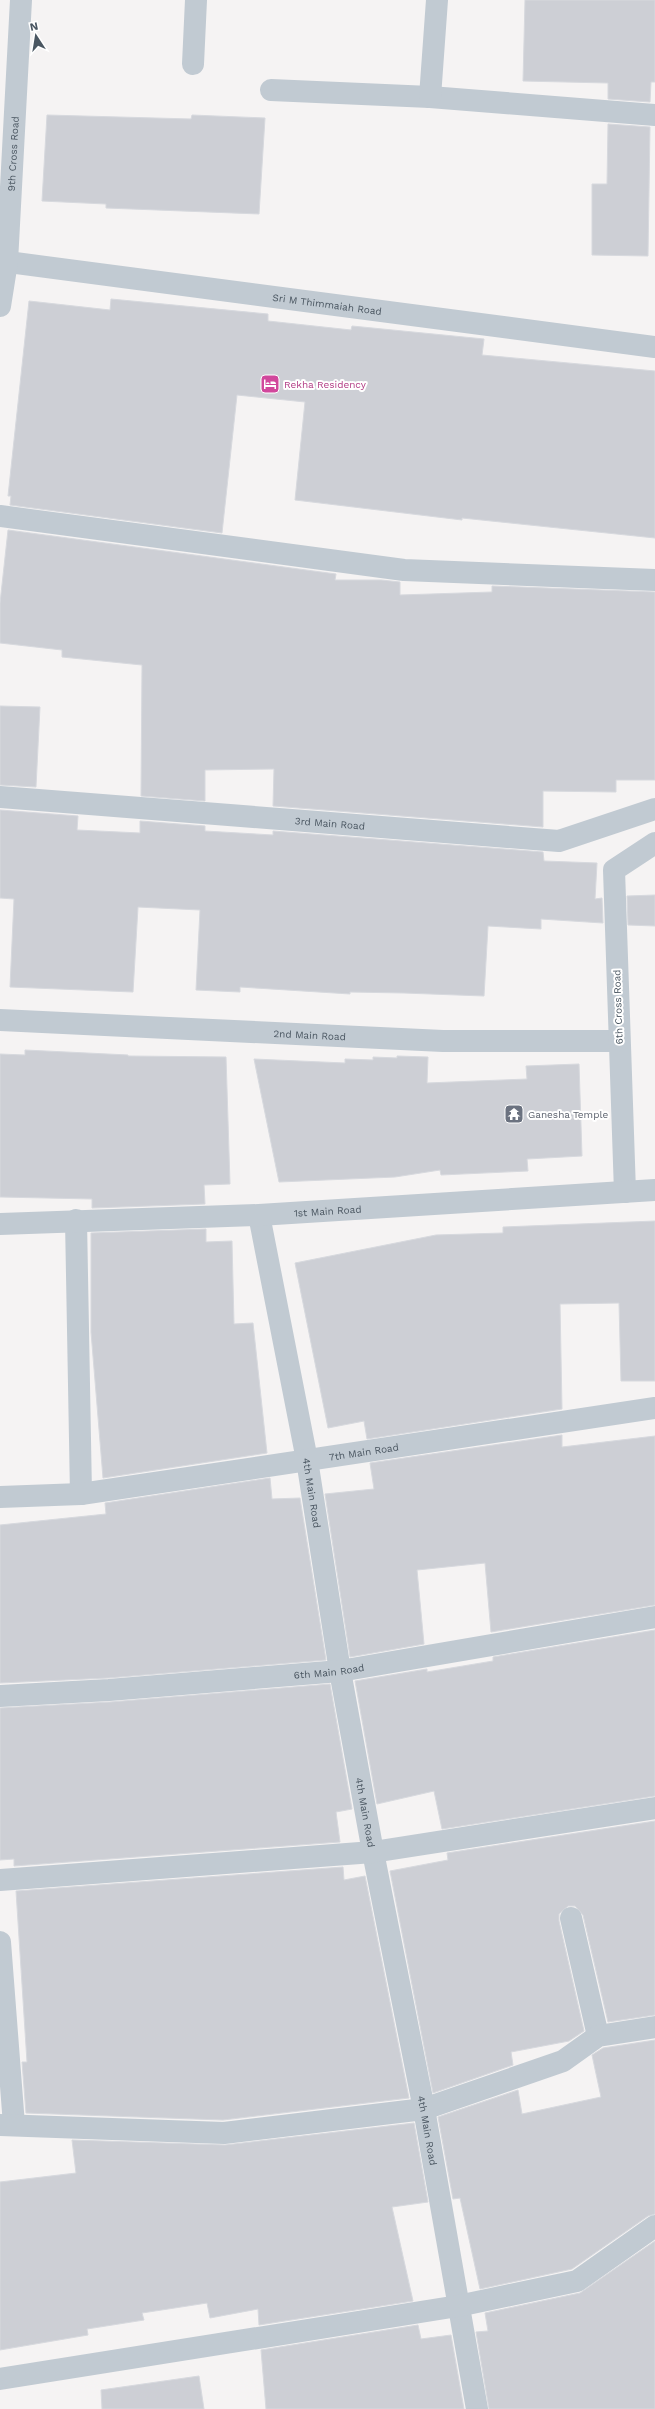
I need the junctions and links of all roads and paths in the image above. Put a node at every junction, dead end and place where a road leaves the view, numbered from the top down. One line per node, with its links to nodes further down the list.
1 (21, 0): 8 (street, 9th Cross Road)
2 (196, 0): 4 (street)
3 (437, 0): 6 (street)
4 (193, 64)
5 (271, 90): 6 (street)
6 (430, 97): 7 (street)
7 (655, 116)
8 (3, 261): 9 (street, 9th Cross Road); 10 (street, Sri M Thimmaiah Road)
9 (0, 306)
10 (655, 347)
11 (0, 516): 12 (street)
12 (655, 580)
13 (0, 797): 14 (street, 3rd Main Road)
14 (655, 808)
15 (655, 843): 17 (street, 6th Cross Road)
16 (0, 1020): 17 (street, 2nd Main Road)
17 (619, 1041): 19 (street, 6th Cross Road)
18 (655, 1190): 19 (street, 1st Main Road)
19 (625, 1192): 20 (street, 1st Main Road)
20 (259, 1215): 21 (street, 1st Main Road); 24 (street, 4th Main Road)
21 (76, 1220): 22 (street, 1st Main Road); 25 (street)
22 (0, 1224)
23 (655, 1408): 24 (street, 7th Main Road)
24 (307, 1460): 25 (street, 7th Main Road); 28 (street, 4th Main Road)
25 (80, 1494): 26 (street, 7th Main Road)
26 (0, 1497)
27 (655, 1617): 28 (street, 6th Main Road)
28 (340, 1671): 29 (street, 6th Main Road); 31 (street, 4th Main Road)
29 (0, 1696)
30 (655, 1808): 31 (street)
31 (373, 1852): 32 (street); 37 (street, 4th Main Road)
32 (0, 1880)
33 (571, 1918): 36 (street)
34 (0, 1942): 38 (street)
35 (655, 2026): 36 (street)
36 (598, 2036): 37 (street)
37 (424, 2109): 38 (street); 40 (street, 4th Main Road)
38 (7, 2125)
39 (655, 2226): 40 (street)
40 (458, 2306): 41 (street); 42 (street, 4th Main Road)
41 (0, 2379)
42 (477, 2409)

